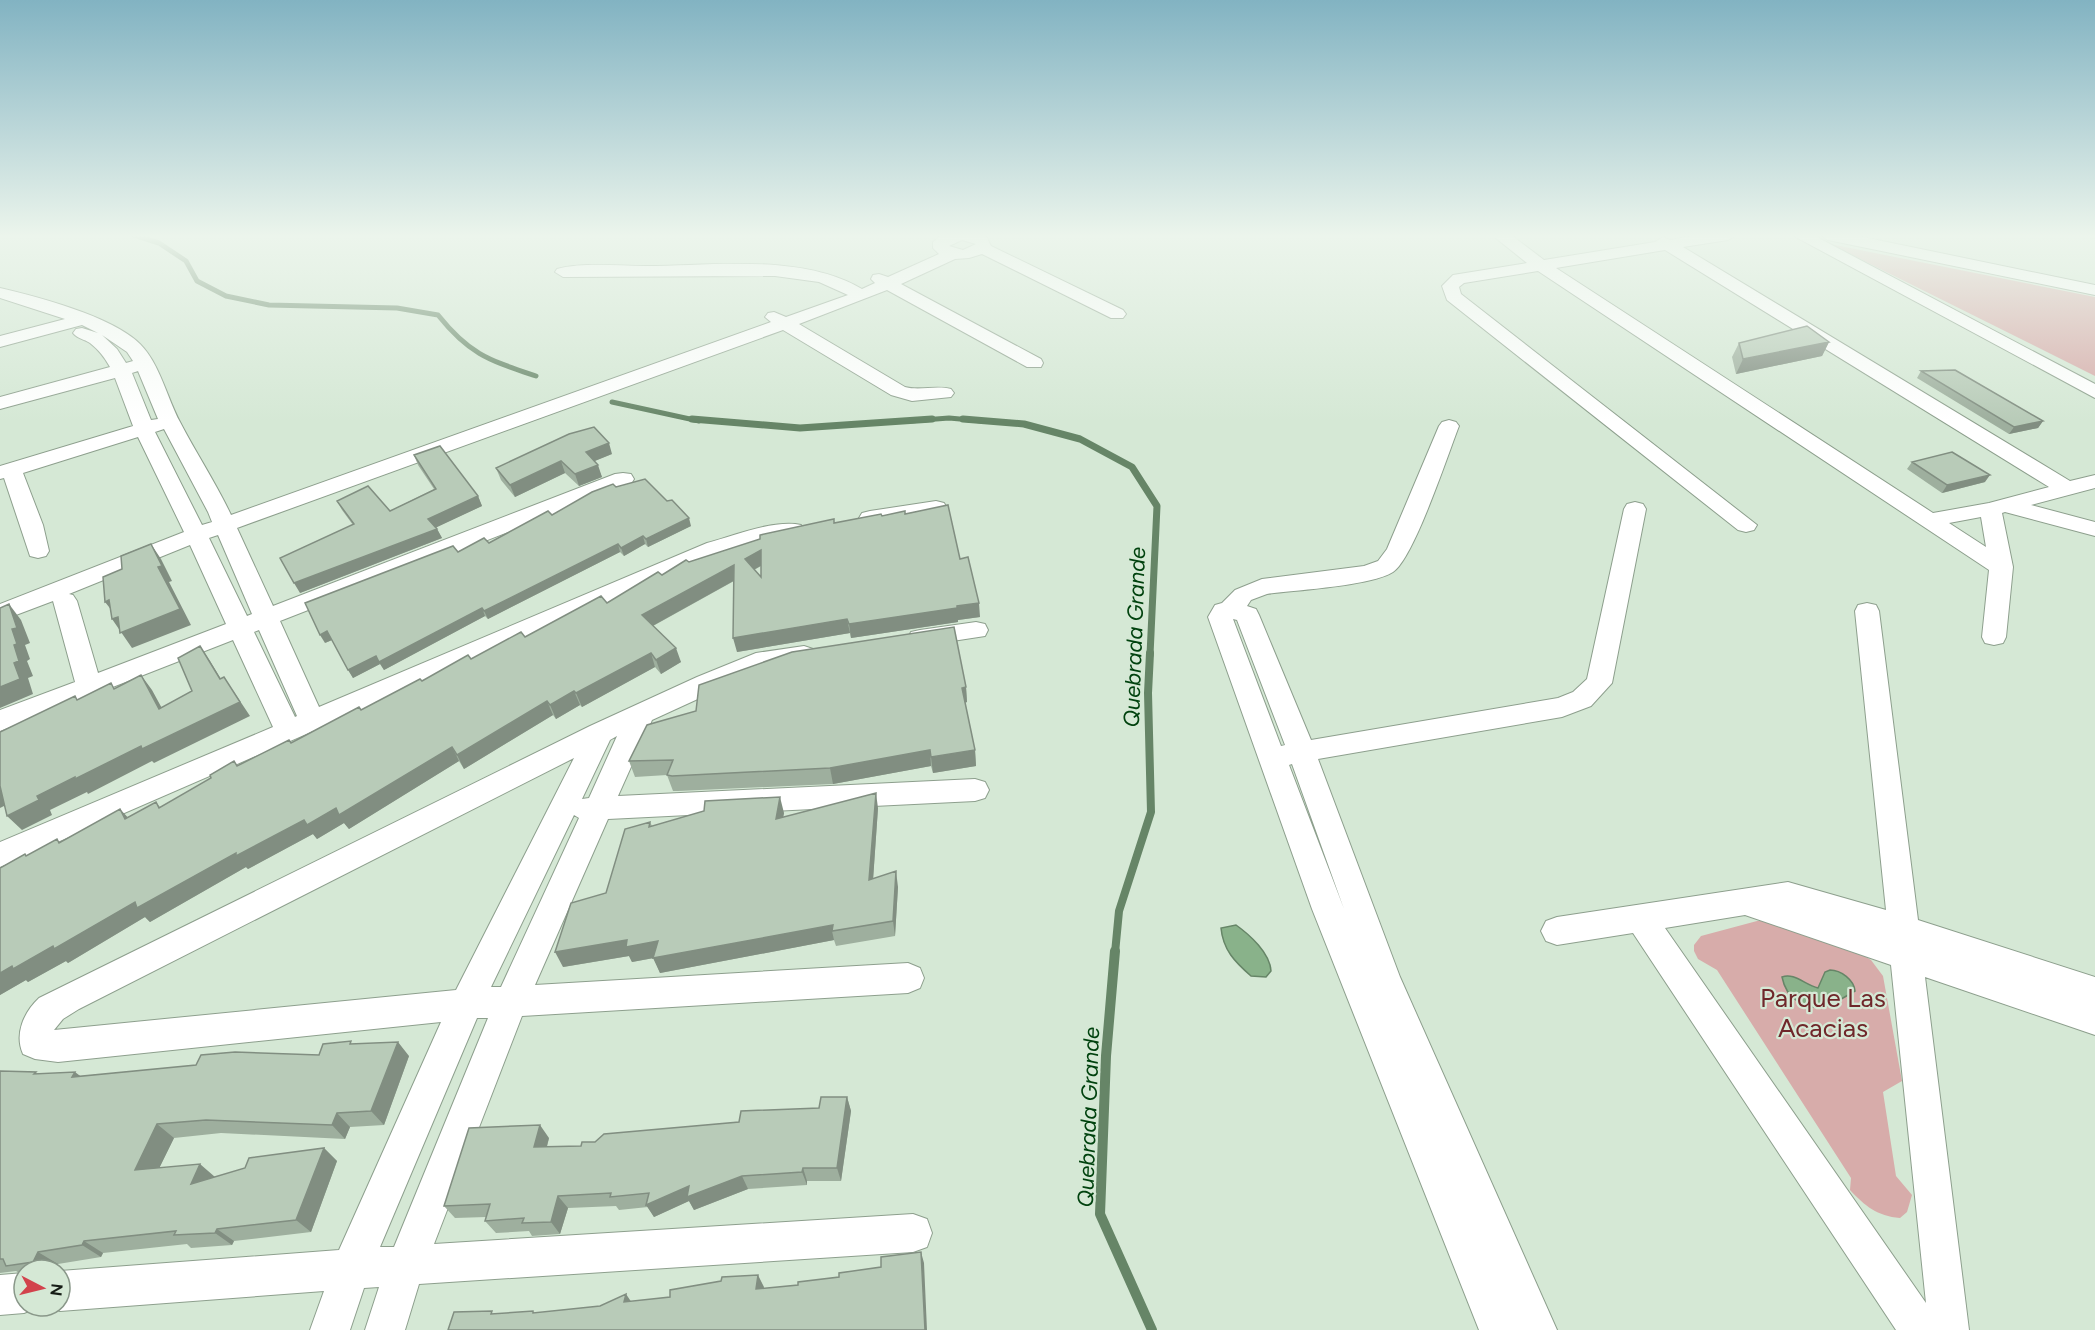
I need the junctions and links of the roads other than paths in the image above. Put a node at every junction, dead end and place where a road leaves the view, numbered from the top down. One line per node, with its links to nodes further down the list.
1 (16, 297): 11 (street)
2 (843, 297): 12 (street)
3 (913, 297): 16 (street)
4 (1082, 297): 10 (street)
5 (1454, 297): 33 (street)
6 (1589, 297): 32 (street)
7 (1753, 297): 27 (street)
8 (1917, 297): 18 (street)
9 (0, 304): 13 (street)
10 (1117, 314)
11 (84, 319): 13 (street); 15 (street)
12 (779, 320): 19 (street); 31 (street)
13 (62, 325): 14 (street); 17 (street)
14 (0, 342)
15 (144, 363): 17 (street); 21 (street)
16 (1034, 363)
17 (121, 370): 20 (street); 23 (street)
18 (2095, 392)
19 (944, 393)
20 (0, 403)
21 (169, 421): 23 (street); 31 (street)
22 (1449, 426): 56 (street)
23 (144, 429): 24 (street); 34 (street)
24 (5, 472): 36 (street)
25 (623, 479): 44 (street)
26 (2095, 481): 27 (street)
27 (2064, 487): 28 (street)
28 (1997, 507): 32 (street); 35 (street); 38 (street)
29 (936, 508): 52 (street)
30 (1635, 509): 56 (street)
31 (222, 518): 34 (street); 37 (street)
32 (1929, 520): 38 (street)
33 (1746, 525)
34 (192, 529): 39 (street); 40 (street); 43 (street)
35 (2095, 529)
36 (38, 551)
37 (242, 567): 39 (street); 44 (street)
38 (2001, 567): 47 (street)
39 (216, 575): 45 (street)
40 (0, 595)
41 (65, 600): 50 (street)
42 (1867, 611): 63 (street)
43 (0, 613)
44 (266, 618): 45 (street); 52 (street)
45 (240, 628): 50 (street); 54 (street)
46 (976, 630): 48 (street)
47 (1994, 637)
48 (895, 641)
49 (826, 652): 51 (street)
50 (89, 687): 53 (street)
51 (641, 714): 55 (street); 59 (street)
52 (312, 720): 54 (street)
53 (0, 721)
54 (288, 731): 60 (street)
55 (600, 733): 58 (street); 67 (street)
56 (1288, 755): 75 (street); 76 (street)
57 (975, 790): 59 (street)
58 (564, 809): 59 (street); 67 (street)
59 (599, 809): 66 (street)
60 (0, 855)
61 (1641, 919): 62 (street); 63 (street); 77 (street)
62 (1557, 932)
63 (1904, 942): 65 (street); 68 (street); 78 (street)
64 (908, 978): 66 (street)
65 (2095, 992)
66 (512, 1000): 67 (street); 70 (street)
67 (466, 1004): 71 (street)
68 (2095, 1020)
69 (913, 1233): 70 (street)
70 (405, 1267): 71 (street); 74 (street)
71 (351, 1269): 72 (street); 73 (street)
72 (72, 1290)
73 (330, 1330)
74 (385, 1330)
75 (1499, 1330)
76 (1537, 1330)
77 (1920, 1330)
78 (1949, 1330)

